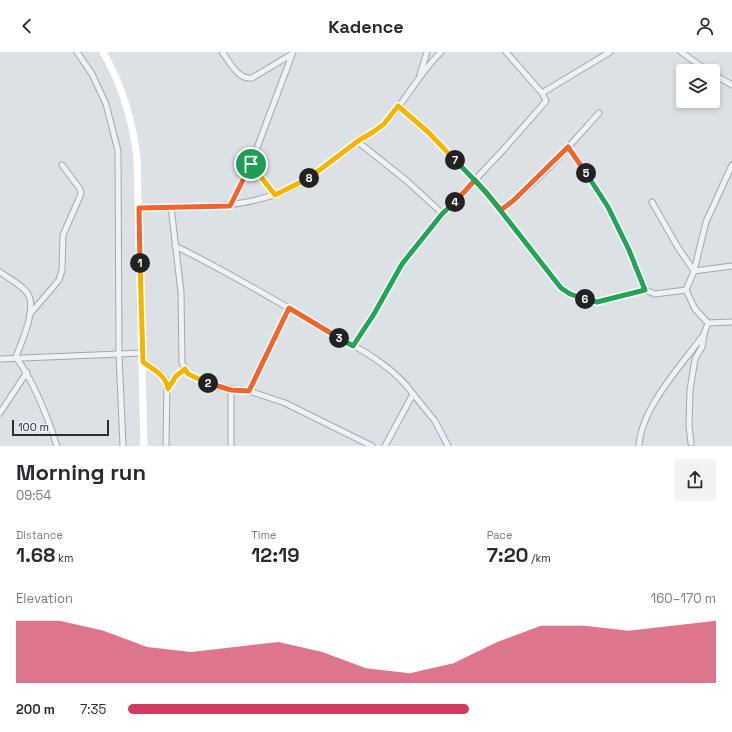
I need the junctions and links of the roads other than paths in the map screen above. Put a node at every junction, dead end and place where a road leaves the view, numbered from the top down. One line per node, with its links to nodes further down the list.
1 (77, 52): 43 (street)
2 (103, 52): 27 (main road)
3 (222, 52): 9 (street)
4 (427, 52): 11 (street)
5 (441, 52): 11 (street)
6 (506, 52): 14 (street)
7 (610, 52): 14 (street)
8 (681, 52): 10 (street)
9 (292, 53): 19 (street)
10 (698, 64)
11 (419, 77): 15 (street)
12 (720, 78): 13 (street)
13 (732, 86)
14 (542, 93): 22 (street)
15 (398, 106): 17 (street); 22 (street)
16 (599, 113): 18 (street)
17 (358, 141): 23 (street); 29 (street)
18 (568, 147): 28 (street); 34 (street)
19 (251, 164): 23 (street); 25 (street)
20 (732, 165): 32 (street)
21 (62, 166): 37 (street)
22 (475, 180): 28 (street); 29 (street)
23 (275, 195): 25 (street)
24 (652, 202): 32 (street)
25 (230, 206): 26 (street)
26 (171, 207): 27 (street); 30 (street)
27 (139, 208): 42 (main road)
28 (501, 210): 34 (street)
29 (442, 214): 41 (street)
30 (175, 246): 36 (street); 47 (street)
31 (732, 266): 32 (street)
32 (694, 271): 35 (street)
33 (0, 272): 37 (street)
34 (645, 290): 35 (street)
35 (686, 290): 39 (street)
36 (289, 308): 41 (street); 51 (street)
37 (30, 314): 44 (street)
38 (732, 322): 39 (street)
39 (708, 323): 40 (street)
40 (704, 334): 54 (street); 63 (street)
41 (353, 346): 52 (street)
42 (142, 353): 43 (street); 46 (main road)
43 (119, 355): 44 (street); 56 (street)
44 (16, 358): 45 (street); 48 (street)
45 (0, 359)
46 (143, 362): 49 (street); 57 (main road)
47 (185, 369): 49 (street); 50 (street)
48 (27, 372): 53 (street); 55 (street)
49 (168, 389): 58 (street)
50 (231, 390): 51 (street); 59 (street)
51 (249, 391): 60 (street)
52 (413, 394): 61 (street); 62 (street)
53 (0, 413)
54 (691, 443)
55 (57, 446)
56 (123, 446)
57 (144, 446)
58 (166, 446)
59 (231, 446)
60 (372, 446)
61 (385, 446)
62 (448, 446)
63 (639, 446)

